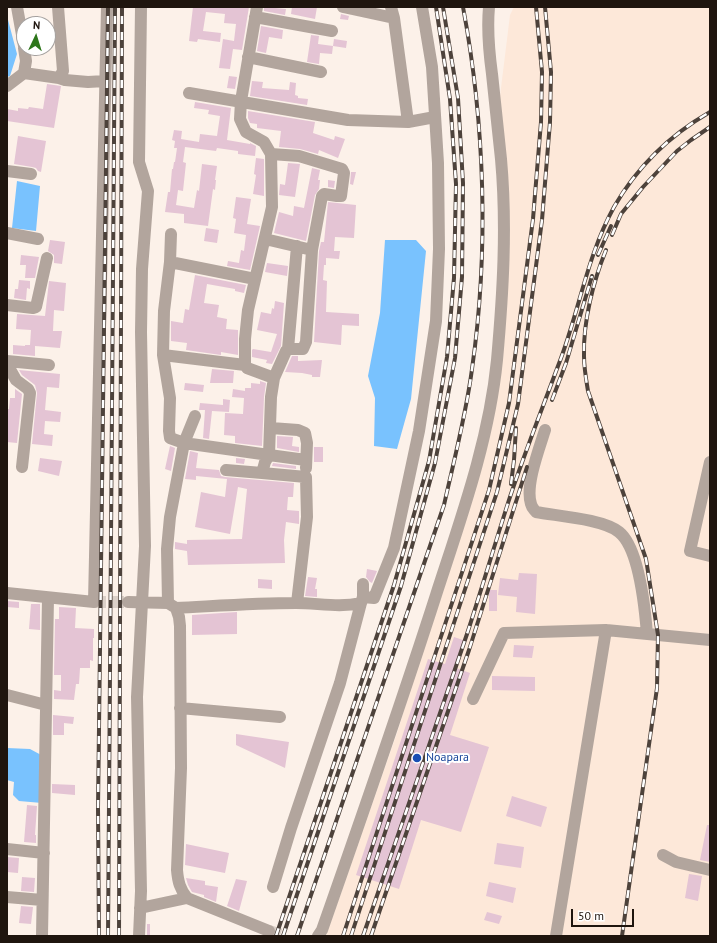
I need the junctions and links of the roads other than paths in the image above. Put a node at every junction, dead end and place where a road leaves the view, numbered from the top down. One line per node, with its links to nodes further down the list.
1 (58, 7): 14 (street)
2 (107, 7): 15 (street)
3 (141, 7): 56 (street)
4 (343, 7): 8 (street)
5 (422, 7): 19 (street)
6 (489, 7): 80 (street)
7 (256, 12): 9 (street); 11 (street)
8 (392, 13): 20 (street)
9 (332, 31)
10 (25, 56): 13 (street)
11 (248, 57): 12 (street); 18 (street)
12 (321, 72)
13 (24, 73): 14 (street); 16 (street)
14 (59, 78): 15 (street)
15 (106, 81): 54 (street)
16 (7, 86)
17 (189, 93): 18 (street)
18 (241, 101): 20 (street); 21 (street)
19 (435, 117): 20 (street); 55 (street)
20 (408, 122)
21 (271, 154): 27 (street); 29 (street)
22 (7, 171): 23 (street)
23 (31, 174)
24 (7, 233): 26 (street)
25 (171, 234): 31 (street)
26 (38, 239)
27 (265, 239): 28 (street); 32 (street)
28 (297, 246): 29 (street); 34 (street)
29 (312, 250): 34 (street)
30 (47, 258): 33 (street)
31 (170, 262): 32 (street); 35 (street)
32 (255, 279): 38 (street)
33 (7, 305)
34 (288, 349): 39 (street)
35 (163, 355): 38 (street); 43 (street)
36 (7, 363): 37 (street); 47 (street)
37 (49, 365)
38 (245, 365): 39 (street)
39 (274, 378): 41 (street)
40 (195, 416): 43 (street)
41 (271, 428): 44 (street); 45 (street)
42 (545, 430): 61 (street)
43 (184, 443): 44 (street); 59 (street)
44 (269, 455): 45 (street); 49 (street)
45 (306, 460): 50 (street)
46 (710, 462): 51 (street)
47 (22, 467)
48 (226, 470): 49 (street)
49 (262, 473): 50 (street)
50 (306, 477): 58 (street)
51 (710, 556)
52 (364, 584): 55 (street)
53 (7, 593): 54 (street)
54 (48, 598): 65 (street)
55 (362, 600): 58 (street); 72 (street)
56 (141, 601): 57 (street); 59 (street); 76 (street)
57 (128, 602)
58 (297, 603): 59 (street)
59 (172, 605): 66 (street)
60 (606, 630): 61 (street); 64 (street); 81 (street)
61 (646, 634): 62 (street)
62 (710, 640)
63 (7, 695): 65 (street)
64 (473, 699)
65 (46, 705): 69 (street)
66 (180, 708): 67 (street); 74 (street)
67 (280, 717)
68 (7, 849): 69 (street)
69 (44, 853): 75 (street)
70 (663, 855): 71 (street)
71 (710, 870)
72 (273, 887)
73 (7, 897): 75 (street)
74 (187, 898): 76 (street); 77 (street)
75 (42, 900): 78 (street)
76 (140, 908): 79 (street)
77 (269, 931)
78 (42, 936)
79 (139, 936)
80 (318, 936)
81 (556, 936)

